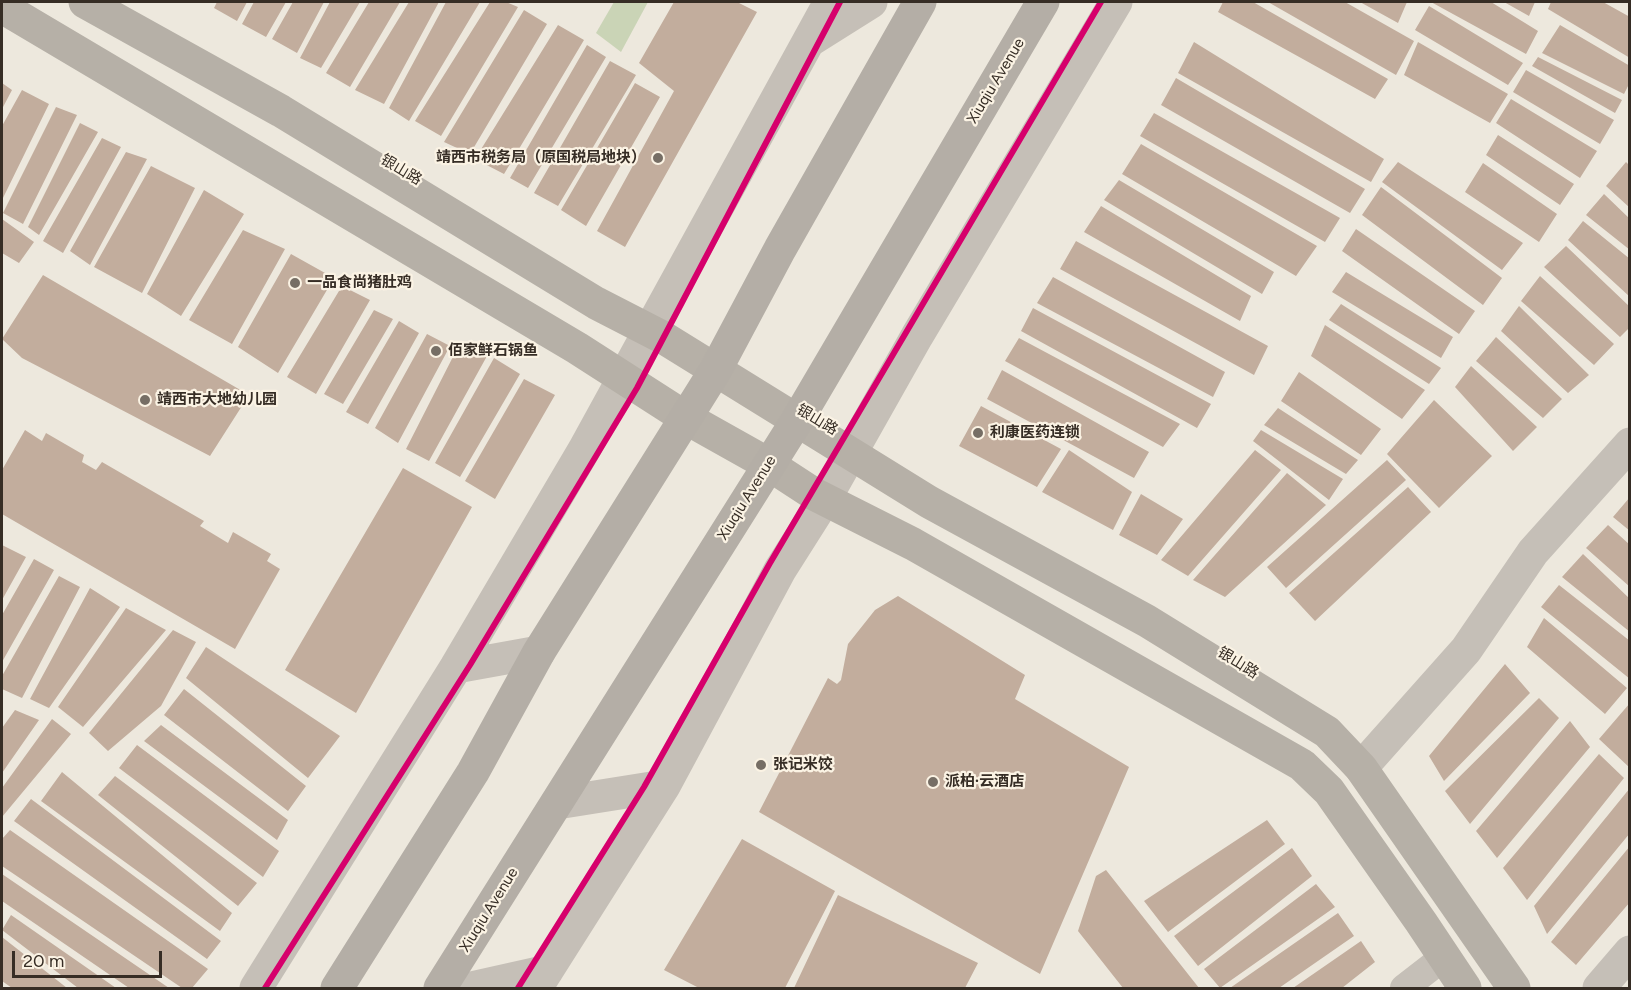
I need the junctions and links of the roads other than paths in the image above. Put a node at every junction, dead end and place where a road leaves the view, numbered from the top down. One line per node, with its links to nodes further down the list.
1 (85, 2): 9 (main road, 银山路)
2 (830, 2): 8 (street)
3 (871, 2): 8 (street)
4 (920, 2): 10 (main road)
5 (1042, 2): 13 (main road, Xiuqiu Avenue)
6 (1116, 2): 15 (street)
7 (2, 7): 11 (main road)
8 (807, 42): 9 (street)
9 (648, 329): 10 (main road, 银山路); 11 (street)
10 (716, 371): 12 (main road); 13 (main road, 银山路)
11 (622, 378): 12 (main road); 19 (street)
12 (686, 418): 16 (main road); 18 (main road)
13 (796, 422): 15 (main road, 银山路); 16 (main road, Xiuqiu Avenue)
14 (1629, 444): 20 (street)
15 (851, 452): 17 (street); 20 (main road, 银山路)
16 (768, 464): 17 (main road); 22 (main road, Xiuqiu Avenue)
17 (825, 499): 21 (street); 24 (main road)
18 (539, 652): 19 (street); 27 (main road)
19 (456, 667): 26 (street)
20 (1361, 768): 32 (main road, 银山路)
21 (664, 786): 22 (street); 25 (street)
22 (556, 803): 28 (main road, Xiuqiu Avenue)
23 (1629, 952): 33 (street)
24 (1444, 957): 30 (lane); 31 (main road)
25 (541, 980): 29 (street)
26 (256, 988)
27 (337, 988)
28 (440, 988)
29 (471, 988)
30 (1404, 988)
31 (1465, 988)
32 (1514, 988)
33 (1599, 988)

